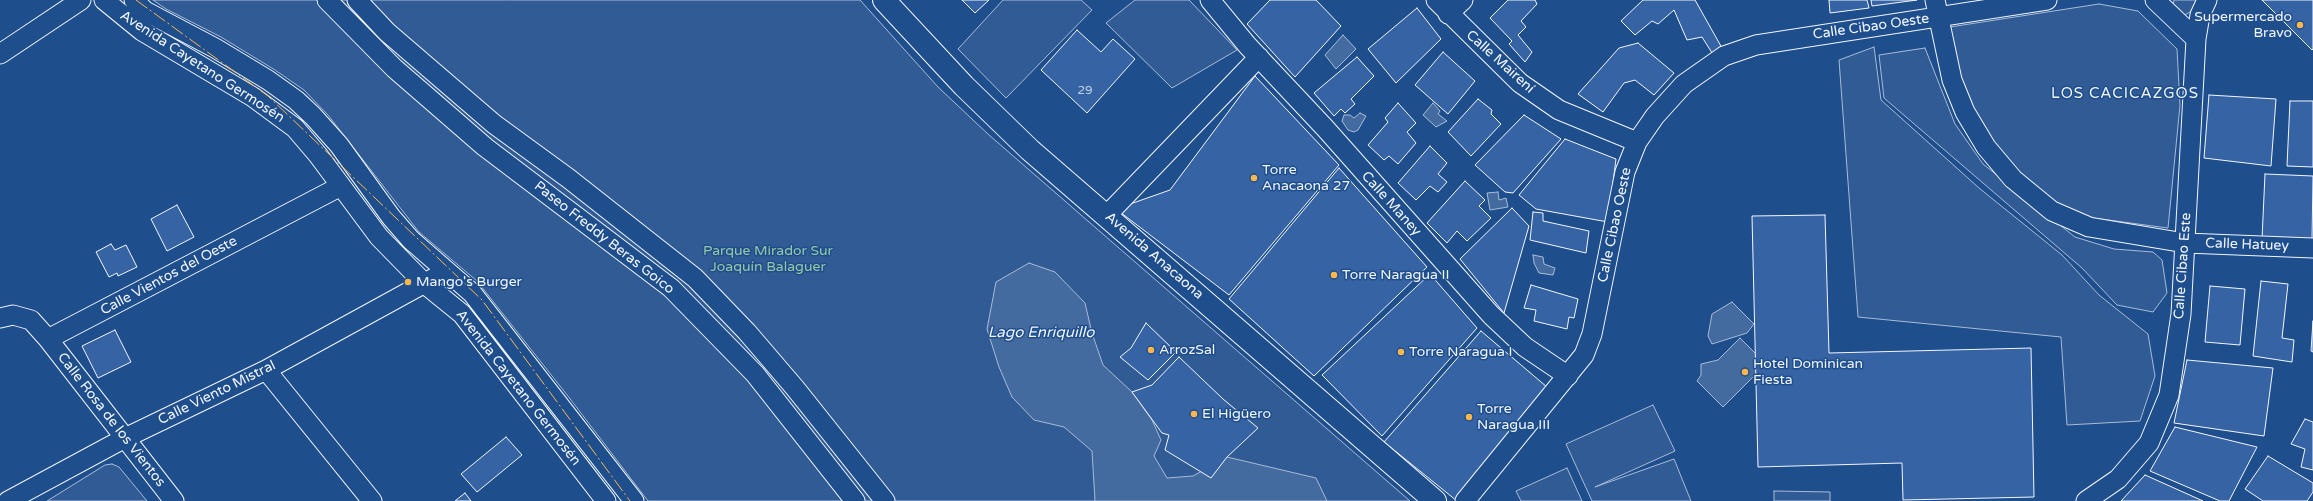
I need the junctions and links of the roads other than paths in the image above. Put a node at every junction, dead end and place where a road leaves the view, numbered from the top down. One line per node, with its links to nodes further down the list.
1 (81, 0): 15 (street)
2 (104, 0): 18 (street, Avenida Cayetano Germosén)
3 (134, 0): 22 (street, Avenida Cayetano Germosén)
4 (357, 0): 35 (street, Paseo Freddy Beras Goico)
5 (884, 0): 19 (main road, Avenida Anacaona)
6 (1210, 0): 16 (street, Calle Maney)
7 (1463, 0): 12 (street)
8 (2048, 0): 13 (street, Calle Cibao Oeste)
9 (2155, 0): 14 (street)
10 (2207, 0): 14 (street, Calle Cibao Este)
11 (329, 1): 34 (street, Paseo Freddy Beras Goico)
12 (1442, 7): 17 (street, Calle Mairení)
13 (1936, 9): 17 (street, Calle Cibao Oeste); 20 (street, Calle Hatuey)
14 (2196, 39): 20 (street, Calle Cibao Este)
15 (0, 54)
16 (1259, 57): 19 (street); 27 (street, Calle Maney)
17 (1637, 142): 27 (street, Calle Cibao Oeste)
18 (341, 186): 23 (street, Avenida Cayetano Germosén); 25 (street, Calle Vientos del Oeste)
19 (1107, 215): 36 (main road, Avenida Anacaona)
20 (2185, 243): 21 (street, Calle Hatuey); 38 (street, Calle Cibao Este)
21 (2313, 248)
22 (445, 270): 23 (street, Calle Viento Mistral); 33 (street, Avenida Cayetano Germosén)
23 (425, 284): 26 (street, Calle Viento Mistral); 32 (street, Avenida Cayetano Germosén)
24 (0, 318): 25 (street)
25 (48, 339): 28 (street, Calle Rosa de los Vientos)
26 (266, 370): 28 (street, Calle Viento Mistral); 31 (street)
27 (1568, 376): 37 (street, Calle Cibao Oeste)
28 (124, 438): 29 (street, Calle Viento Mistral); 30 (street, Calle Rosa de los Vientos)
29 (8, 501)
30 (174, 501)
31 (372, 501)
32 (606, 501)
33 (634, 501)
34 (855, 501)
35 (885, 501)
36 (1436, 501)
37 (1465, 501)
38 (2086, 501)

